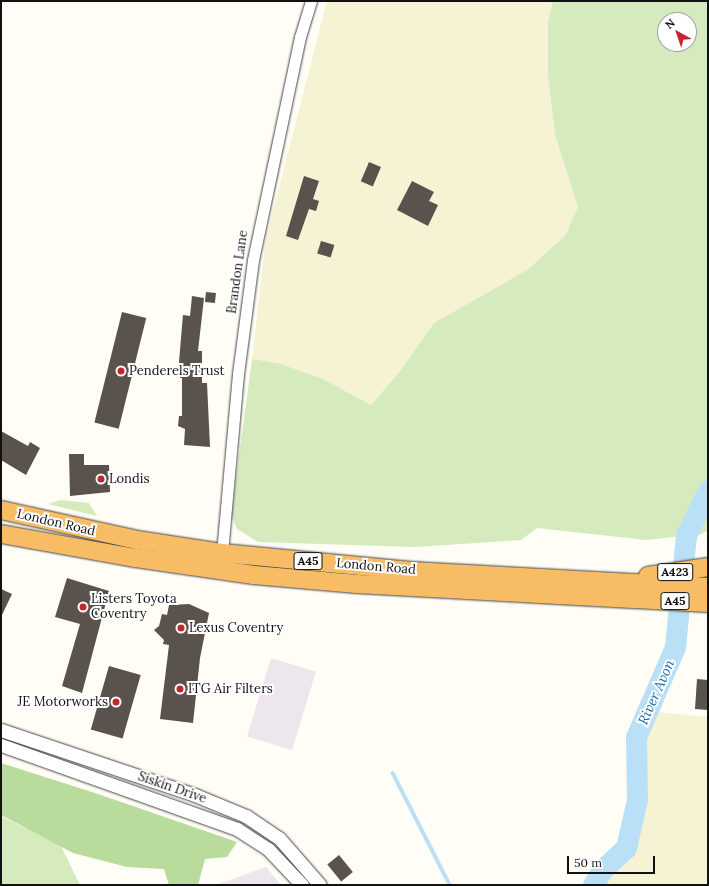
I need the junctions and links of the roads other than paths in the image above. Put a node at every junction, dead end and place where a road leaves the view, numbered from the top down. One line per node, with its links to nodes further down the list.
1 (311, 1): 4 (street, Brandon Lane)
2 (1, 510): 4 (highway, London Road / A45)
3 (1, 534): 7 (highway, London Road / A45)
4 (222, 553): 6 (highway, London Road / A45)
5 (708, 566): 7 (highway, A423)
6 (620, 581): 7 (highway, A423)
7 (642, 586): 8 (highway, London Road / A45); 9 (highway, London Road / A45)
8 (708, 587)
9 (708, 603)
10 (1, 730): 13 (street, Siskin Drive)
11 (1, 745): 12 (street, Siskin Drive)
12 (302, 885)
13 (320, 885)

